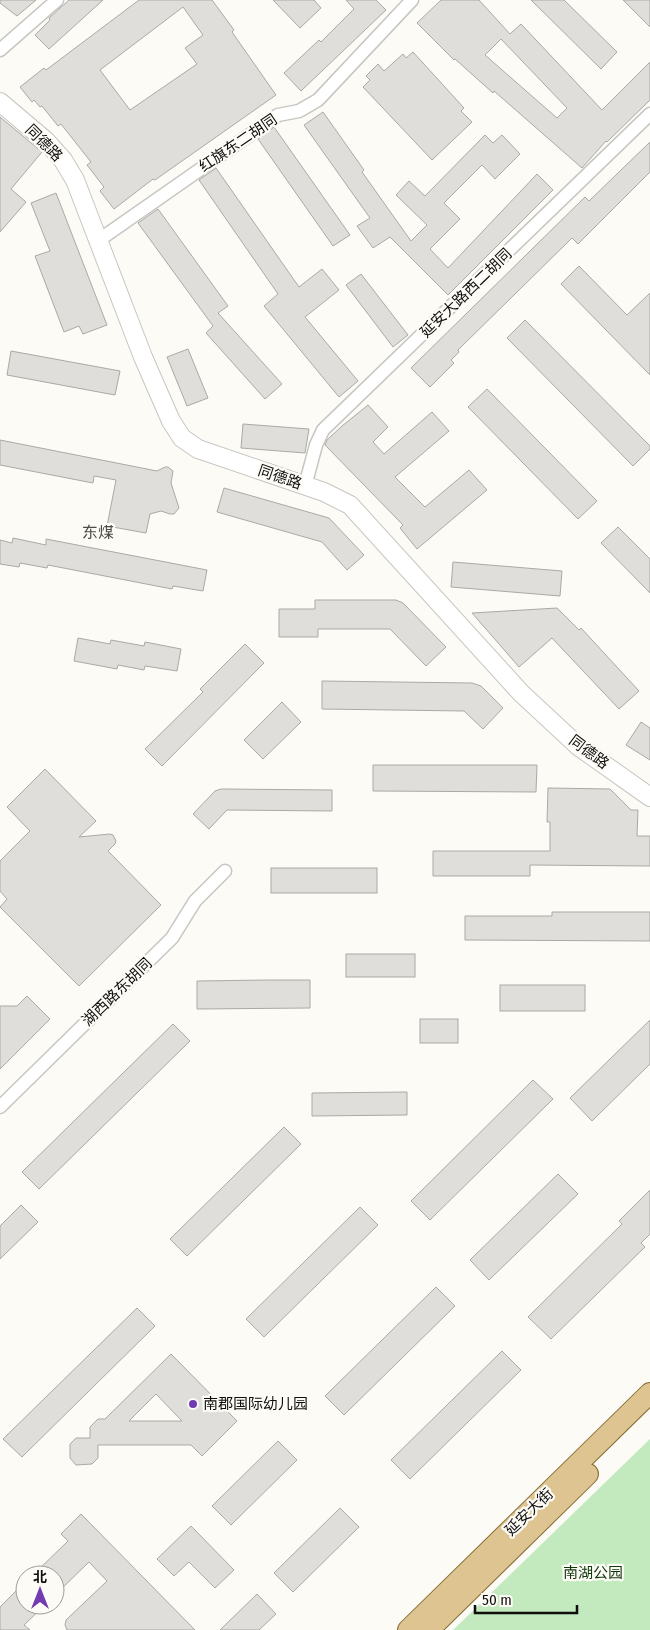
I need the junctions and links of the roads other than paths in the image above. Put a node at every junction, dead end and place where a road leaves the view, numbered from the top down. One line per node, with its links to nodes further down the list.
1 (57, 0): 3 (street)
2 (412, 0): 6 (street, 红旗东二胡同)
3 (0, 50)
4 (0, 102): 6 (street, 同德路)
5 (650, 114): 7 (street, 延安大路西二胡同)
6 (99, 240): 7 (street, 同德路)
7 (305, 486): 8 (street, 同德路)
8 (650, 797)
9 (226, 870): 10 (street, 湖西路东胡同)
10 (0, 1107)
11 (650, 1393): 13 (main road, 延安大街)
12 (650, 1412): 14 (main road, 延安大街)
13 (408, 1630)
14 (429, 1630)

